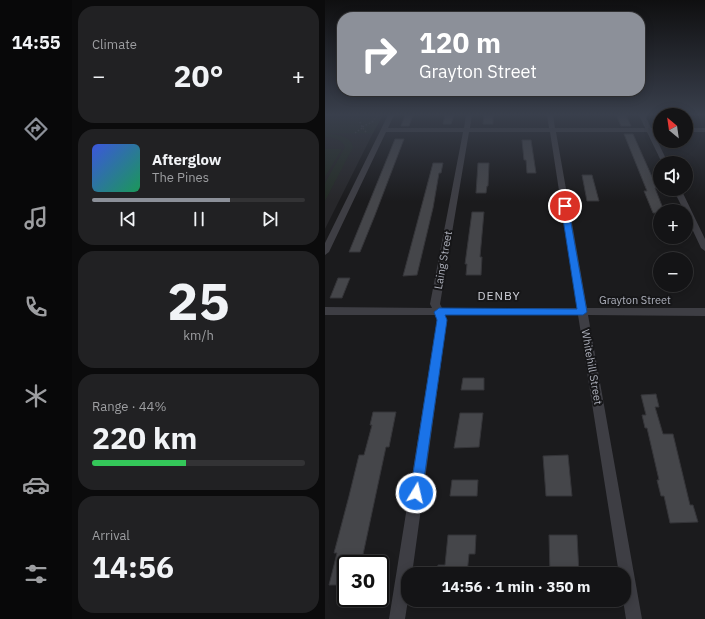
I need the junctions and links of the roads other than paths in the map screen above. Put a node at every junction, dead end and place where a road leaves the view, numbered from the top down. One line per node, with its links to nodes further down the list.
1 (376, 144): 8 (street)
2 (464, 144): 10 (street, Laing Street)
3 (554, 144): 11 (street, Whitehill Street)
4 (656, 144): 5 (street)
5 (662, 156)
6 (680, 196): 7 (street)
7 (705, 248)
8 (325, 252)
9 (325, 311): 10 (street, Grayton Street)
10 (439, 312): 11 (street, Grayton Street); 13 (street, Laing Street)
11 (583, 312): 12 (street, Grayton Street); 14 (street, Whitehill Street)
12 (705, 312)
13 (397, 619)
14 (634, 619)

